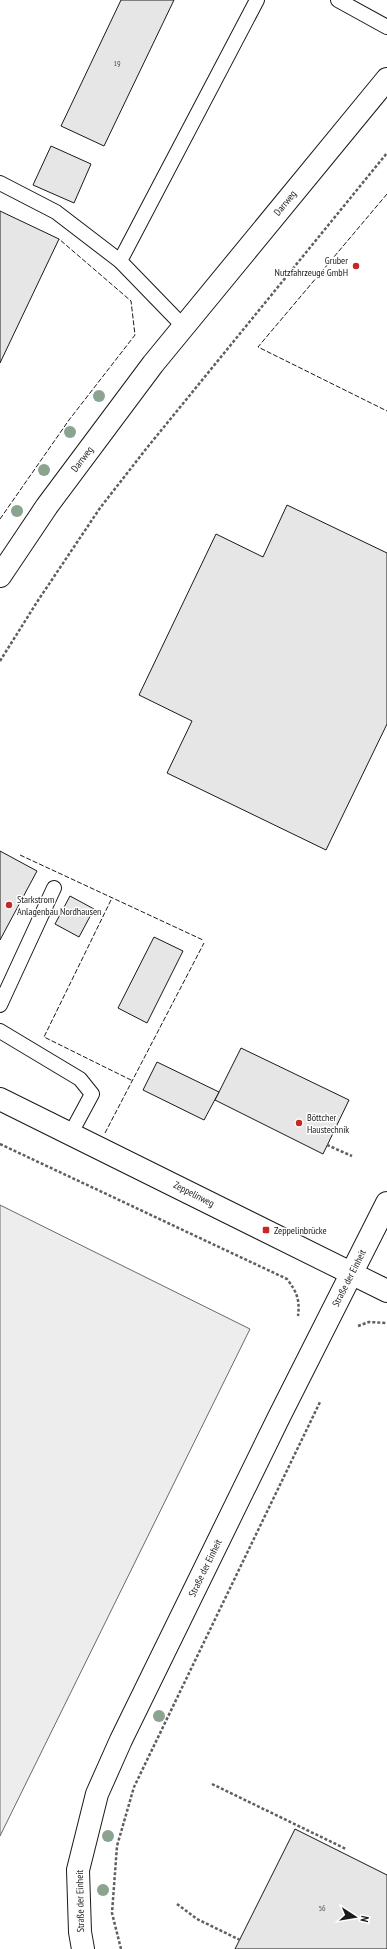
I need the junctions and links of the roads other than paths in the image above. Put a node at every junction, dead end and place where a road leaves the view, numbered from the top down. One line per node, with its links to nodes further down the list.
1 (257, 0): 6 (lane)
2 (338, 0): 3 (lane)
3 (387, 27)
4 (387, 79): 7 (street, Darrweg)
5 (0, 183): 6 (lane)
6 (120, 262): 7 (lane)
7 (184, 327): 8 (street, Darrweg)
8 (0, 576)
9 (54, 888): 10 (lane)
10 (0, 1005)
11 (0, 1032): 13 (lane)
12 (0, 1099): 13 (street, Zeppelinweg)
13 (71, 1133): 15 (street, Zeppelinweg)
14 (387, 1203): 15 (street, Straße der Einheit)
15 (351, 1273): 16 (street, Zeppelinweg); 17 (street, Straße der Einheit)
16 (387, 1291)
17 (83, 1949)

